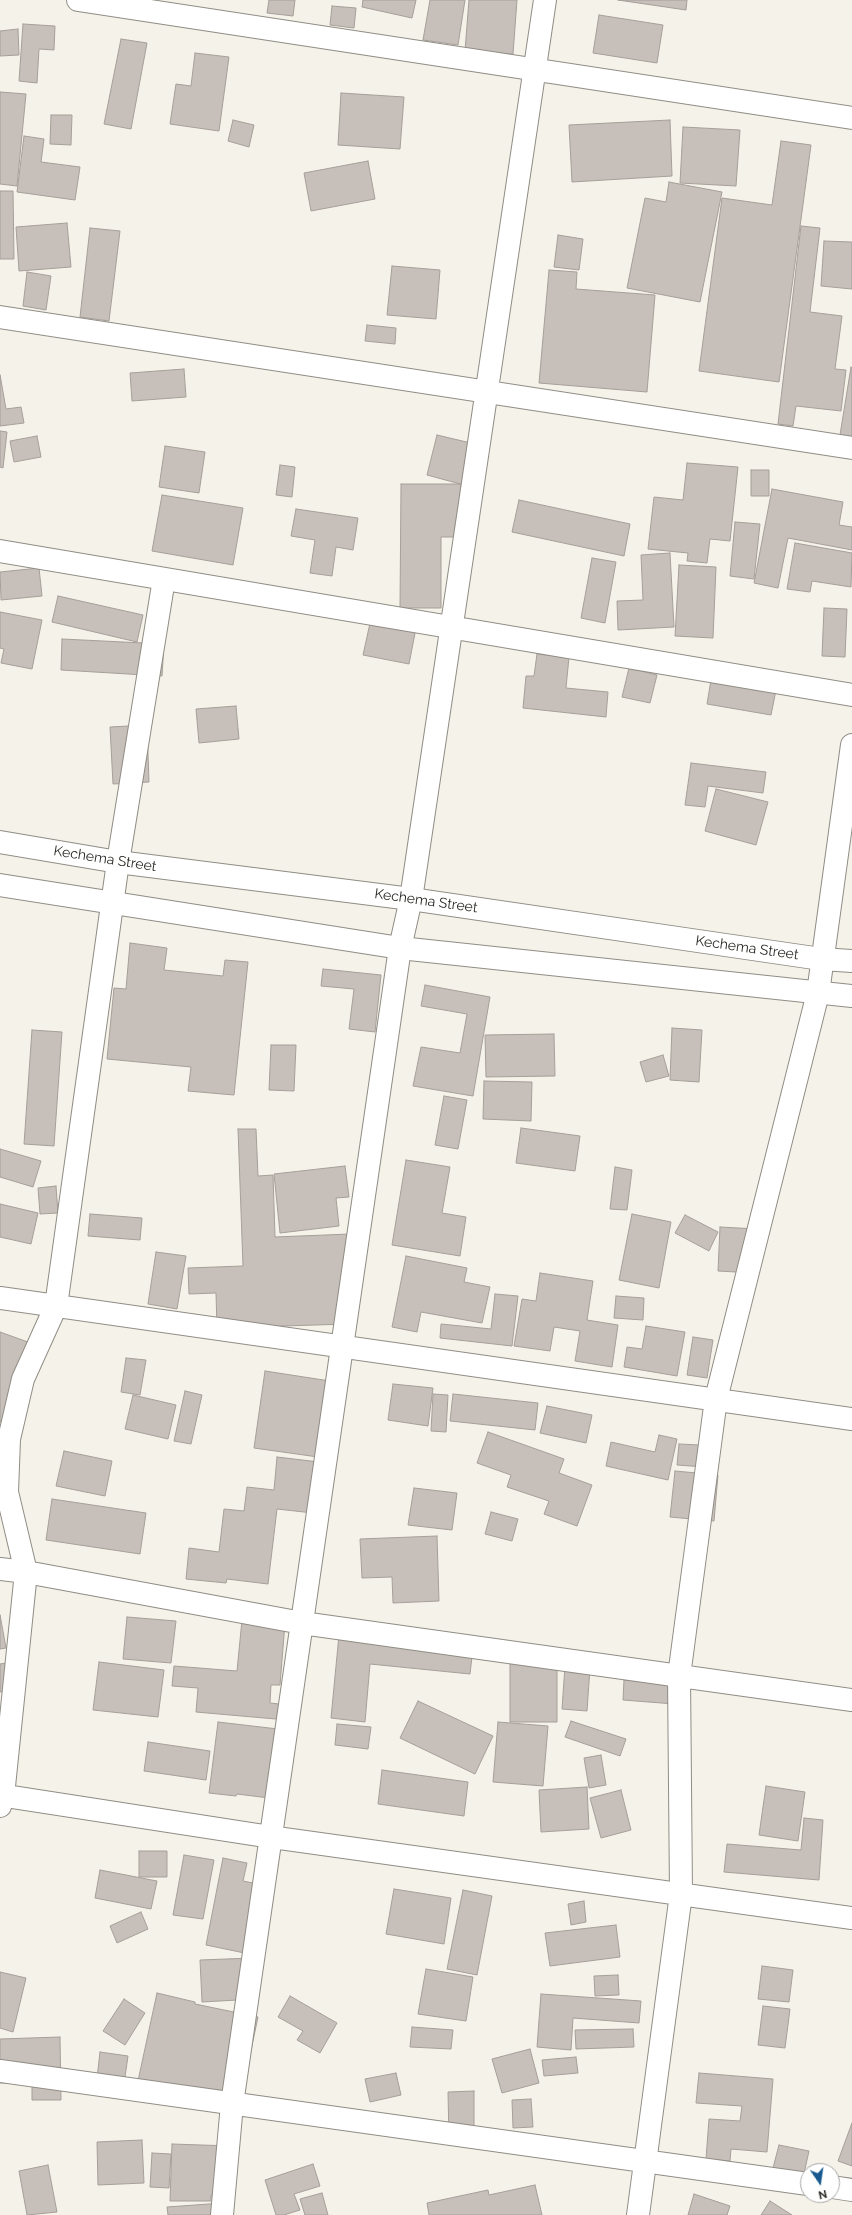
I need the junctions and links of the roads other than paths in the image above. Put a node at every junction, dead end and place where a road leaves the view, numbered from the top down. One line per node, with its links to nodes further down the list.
1 (78, 0): 3 (street)
2 (545, 0): 4 (street)
3 (156, 6): 4 (street)
4 (535, 70): 5 (street); 7 (street)
5 (852, 118)
6 (0, 317): 7 (street)
7 (487, 392): 8 (street); 11 (street)
8 (852, 448)
9 (0, 551): 10 (street)
10 (164, 579): 11 (street); 15 (street)
11 (451, 627): 12 (street); 17 (street)
12 (852, 695)
13 (852, 745): 20 (street)
14 (0, 842): 15 (street, Kechema Street)
15 (118, 862): 17 (street, Kechema Street); 18 (street)
16 (0, 885): 18 (street)
17 (410, 898): 19 (street); 20 (street, Kechema Street)
18 (112, 903): 19 (street); 25 (street)
19 (400, 948): 22 (street); 26 (street)
20 (821, 959): 21 (street, Kechema Street); 22 (street)
21 (852, 962)
22 (818, 993): 23 (street); 27 (street)
23 (852, 996)
24 (0, 1298): 25 (street)
25 (56, 1306): 26 (street); 30 (street)
26 (342, 1346): 27 (street); 31 (street)
27 (716, 1399): 28 (street); 32 (street)
28 (852, 1419)
29 (0, 1569): 30 (street)
30 (26, 1572): 31 (street); 34 (street)
31 (302, 1623): 32 (street); 35 (street)
32 (679, 1676): 33 (street); 36 (street)
33 (852, 1700)
34 (1, 1799): 35 (street)
35 (271, 1837): 36 (street); 39 (street)
36 (681, 1894): 37 (street); 40 (street)
37 (852, 1918)
38 (0, 2071): 39 (street)
39 (232, 2104): 40 (street); 44 (street)
40 (645, 2162): 41 (street); 45 (street)
41 (800, 2183)
42 (840, 2188): 43 (street)
43 (852, 2190)
44 (222, 2215)
45 (638, 2215)

